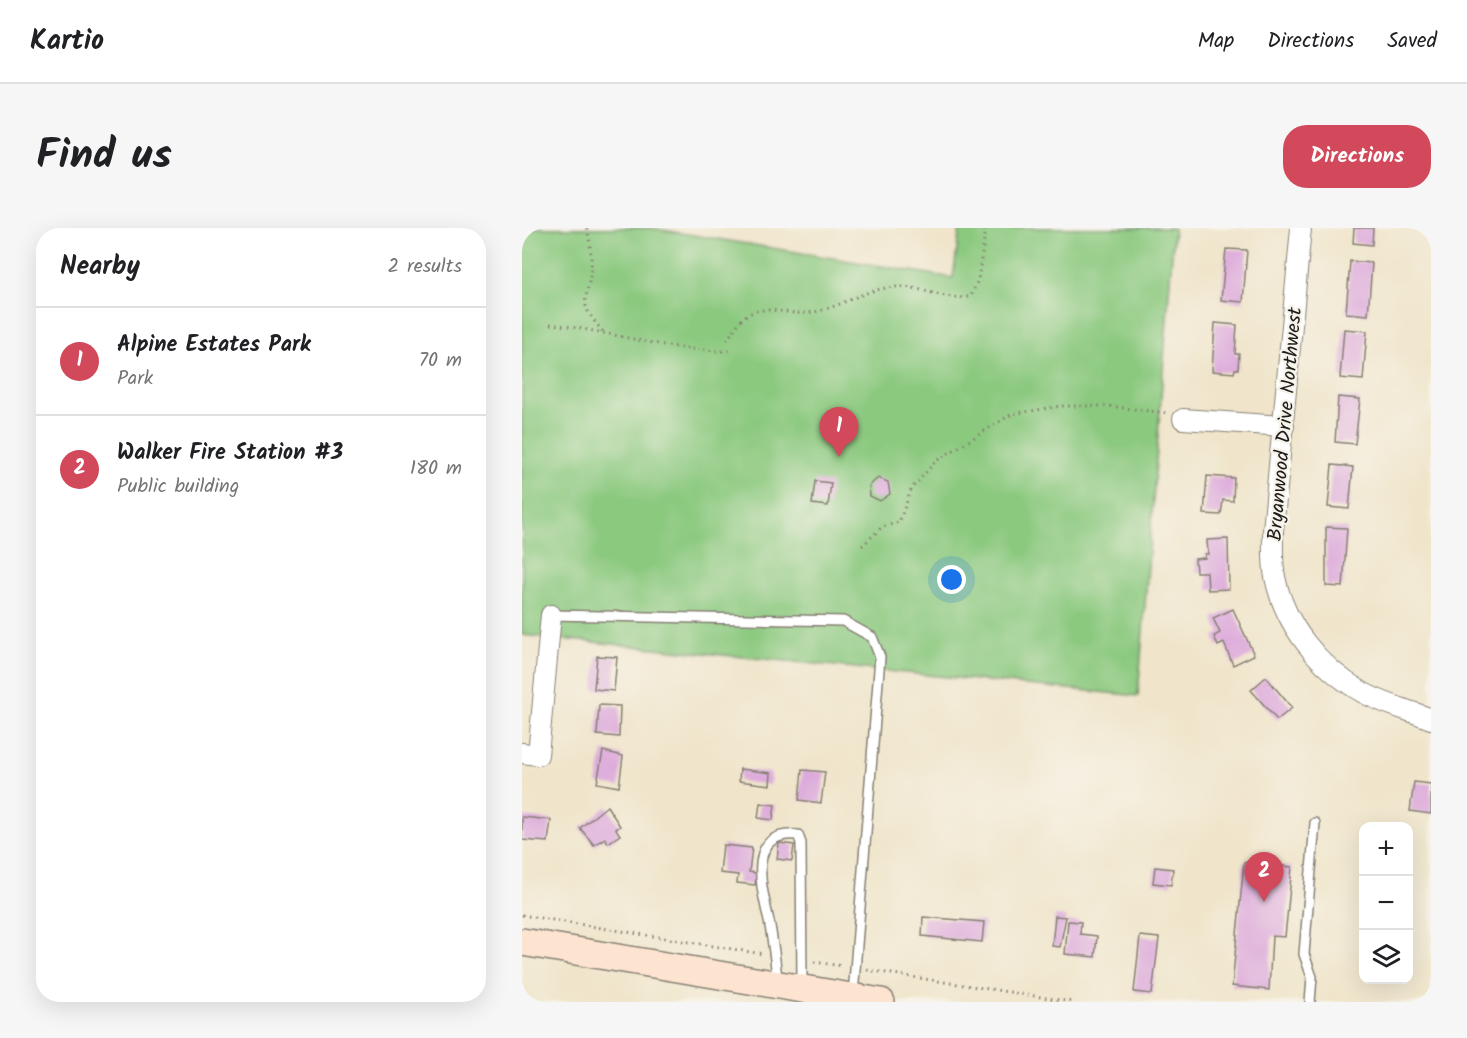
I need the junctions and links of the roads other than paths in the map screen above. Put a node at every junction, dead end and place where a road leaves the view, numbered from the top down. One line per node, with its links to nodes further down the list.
1 (1301, 228): 3 (street, Bryanwood Drive Northwest)
2 (1183, 419): 3 (street)
3 (1284, 426): 5 (street, Bryanwood Drive Northwest)
4 (551, 615): 6 (street); 10 (lane)
5 (1431, 719)
6 (530, 754)
7 (1315, 824): 12 (lane)
8 (522, 942): 9 (main road)
9 (789, 986): 9 (lane); 10 (main road)
10 (853, 997): 11 (main road)
11 (881, 1002)
12 (1310, 1002)

